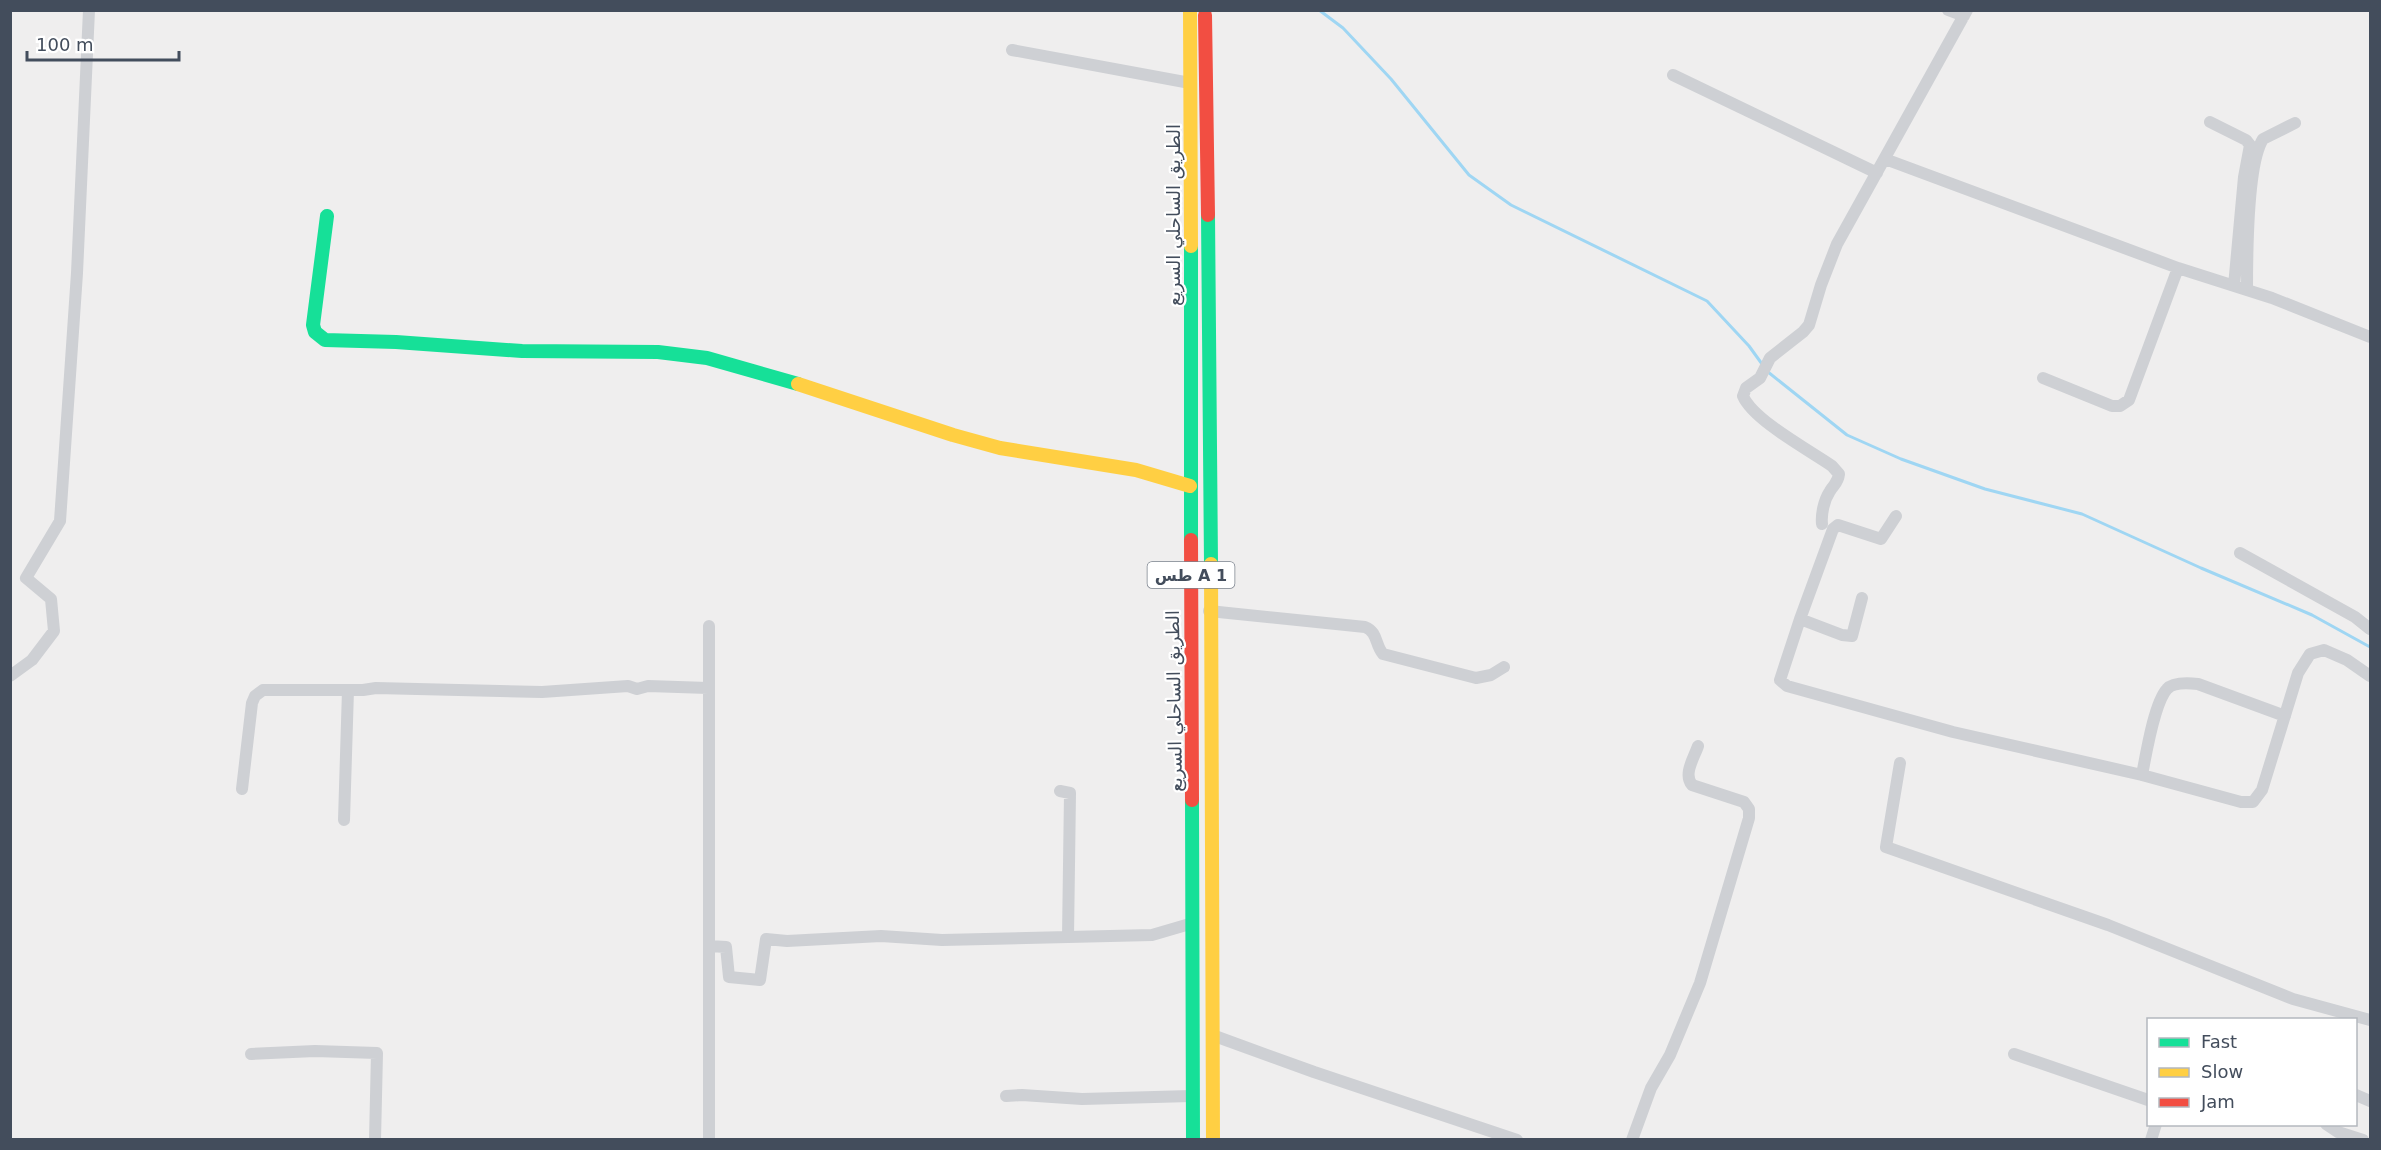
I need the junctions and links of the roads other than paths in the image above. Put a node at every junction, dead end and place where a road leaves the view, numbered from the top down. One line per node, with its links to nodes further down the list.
1 (89, 10): 29 (street)
2 (1190, 10): 8 (main road, الطريق الساحلي السريع / طس A 1)
3 (1205, 10): 24 (main road, الطريق الساحلي السريع / طس A 1)
4 (1948, 10): 5 (street)
5 (1966, 13): 11 (street)
6 (1012, 50): 8 (street)
7 (1673, 75): 12 (street)
8 (1190, 83): 19 (main road, الطريق الساحلي السريع / طس A 1)
9 (2210, 122): 15 (street)
10 (2295, 123): 16 (street)
11 (1885, 159): 12 (street); 14 (street)
12 (1877, 173): 21 (street)
13 (327, 216): 19 (main road)
14 (2178, 268): 15 (street); 18 (street)
15 (2234, 286): 16 (street)
16 (2247, 290): 17 (street)
17 (2370, 337)
18 (2043, 378)
19 (1190, 486): 40 (main road, الطريق الساحلي السريع / طس A 1)
20 (1896, 516): 25 (street)
21 (1822, 524)
22 (2240, 553): 27 (street)
23 (1862, 598): 25 (street)
24 (1209, 611): 28 (street); 44 (main road, الطريق الساحلي السريع / طس A 1)
25 (1800, 619): 36 (street)
26 (709, 626): 31 (street)
27 (2370, 629)
28 (1504, 667)
29 (10, 676)
30 (2370, 676): 33 (street)
31 (708, 688): 32 (street); 42 (street)
32 (348, 690): 37 (street); 39 (street)
33 (2285, 716): 36 (street); 36 (street)
34 (1698, 746): 56 (street)
35 (1900, 763): 43 (street)
36 (2142, 775)
37 (242, 789)
38 (1060, 791): 41 (street)
39 (344, 820)
40 (1193, 923): 41 (street); 48 (main road, الطريق الساحلي السريع / طس A 1)
41 (1068, 938): 42 (street)
42 (709, 946): 52 (street)
43 (2370, 1020)
44 (1212, 1035): 54 (main road, الطريق الساحلي السريع / طس A 1); 55 (street)
45 (251, 1054): 51 (street)
46 (2014, 1054): 49 (street)
47 (1006, 1096): 48 (street)
48 (1191, 1096): 53 (main road, الطريق الساحلي السريع / طس A 1)
49 (2147, 1100)
50 (2328, 1126): 57 (street)
51 (375, 1140)
52 (709, 1140)
53 (1192, 1140)
54 (1213, 1140)
55 (1517, 1140)
56 (1632, 1140)
57 (2363, 1140)

